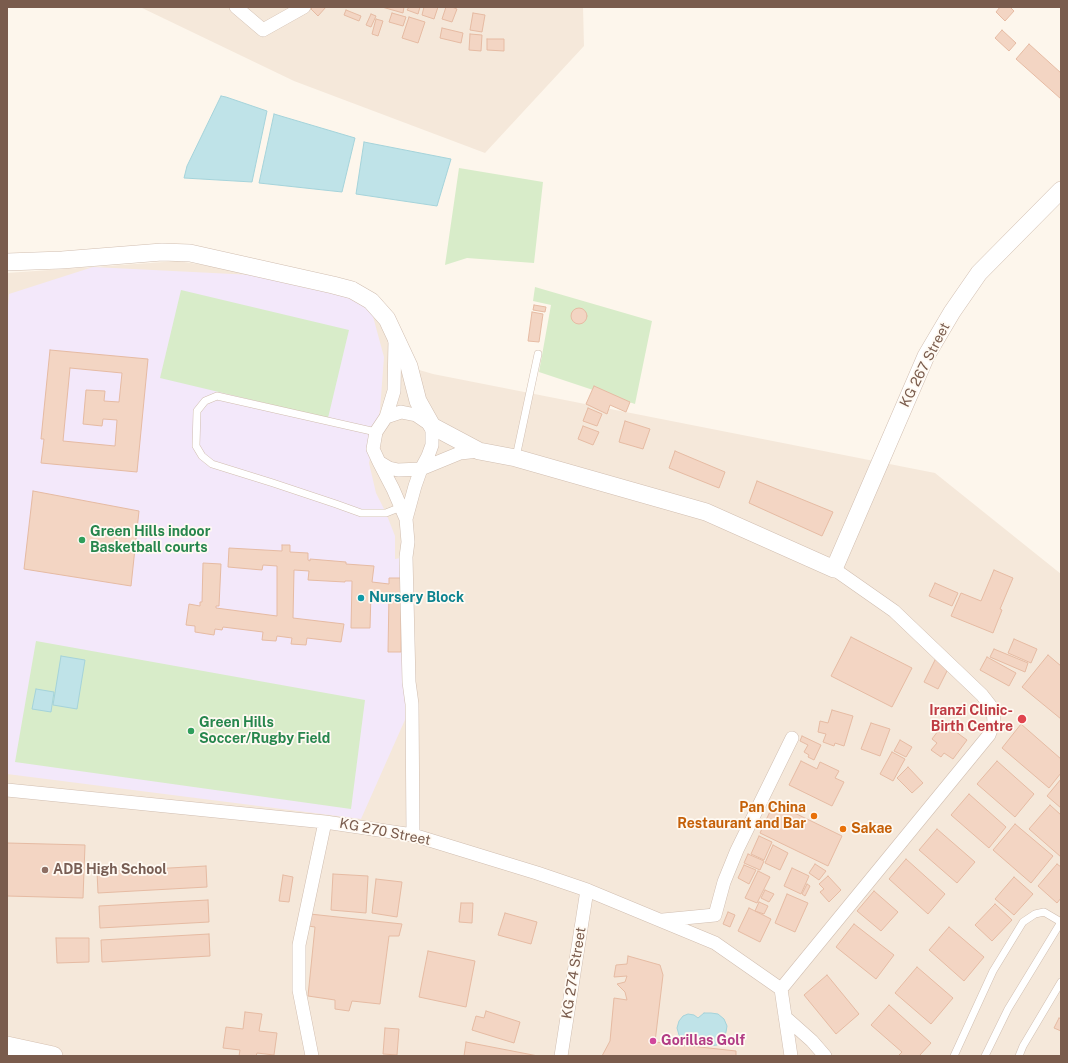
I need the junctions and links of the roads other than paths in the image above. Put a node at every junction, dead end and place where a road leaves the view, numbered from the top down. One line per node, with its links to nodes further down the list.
1 (236, 7): 2 (street)
2 (304, 7)
3 (1061, 190): 15 (street, KG 267 Street)
4 (7, 262): 5 (street)
5 (395, 337): 7 (street); 8 (street)
6 (538, 354): 11 (lane)
7 (386, 417): 8 (street); 9 (street)
8 (432, 426): 10 (street); 13 (street)
9 (376, 432): 12 (street); 14 (lane)
10 (479, 451): 11 (street); 13 (street)
11 (516, 458): 15 (street)
12 (379, 462): 13 (street); 14 (street)
13 (421, 469): 14 (street)
14 (404, 513): 19 (street)
15 (834, 569): 24 (street)
16 (792, 738): 21 (street)
17 (7, 790): 18 (street, KG 270 Street)
18 (325, 822): 19 (street, KG 270 Street); 28 (street)
19 (413, 835): 20 (street, KG 270 Street)
20 (587, 890): 21 (street, KG 270 Street); 29 (street, KG 274 Street)
21 (660, 920): 24 (street, KG 270 Street)
22 (1061, 922): 32 (lane); 33 (lane)
23 (1061, 982): 34 (lane)
24 (781, 989): 25 (street)
25 (785, 1017): 30 (street); 31 (street)
26 (7, 1046): 27 (main road)
27 (53, 1056)
28 (312, 1056)
29 (561, 1056)
30 (790, 1056)
31 (824, 1056)
32 (954, 1056)
33 (985, 1056)
34 (1019, 1056)

